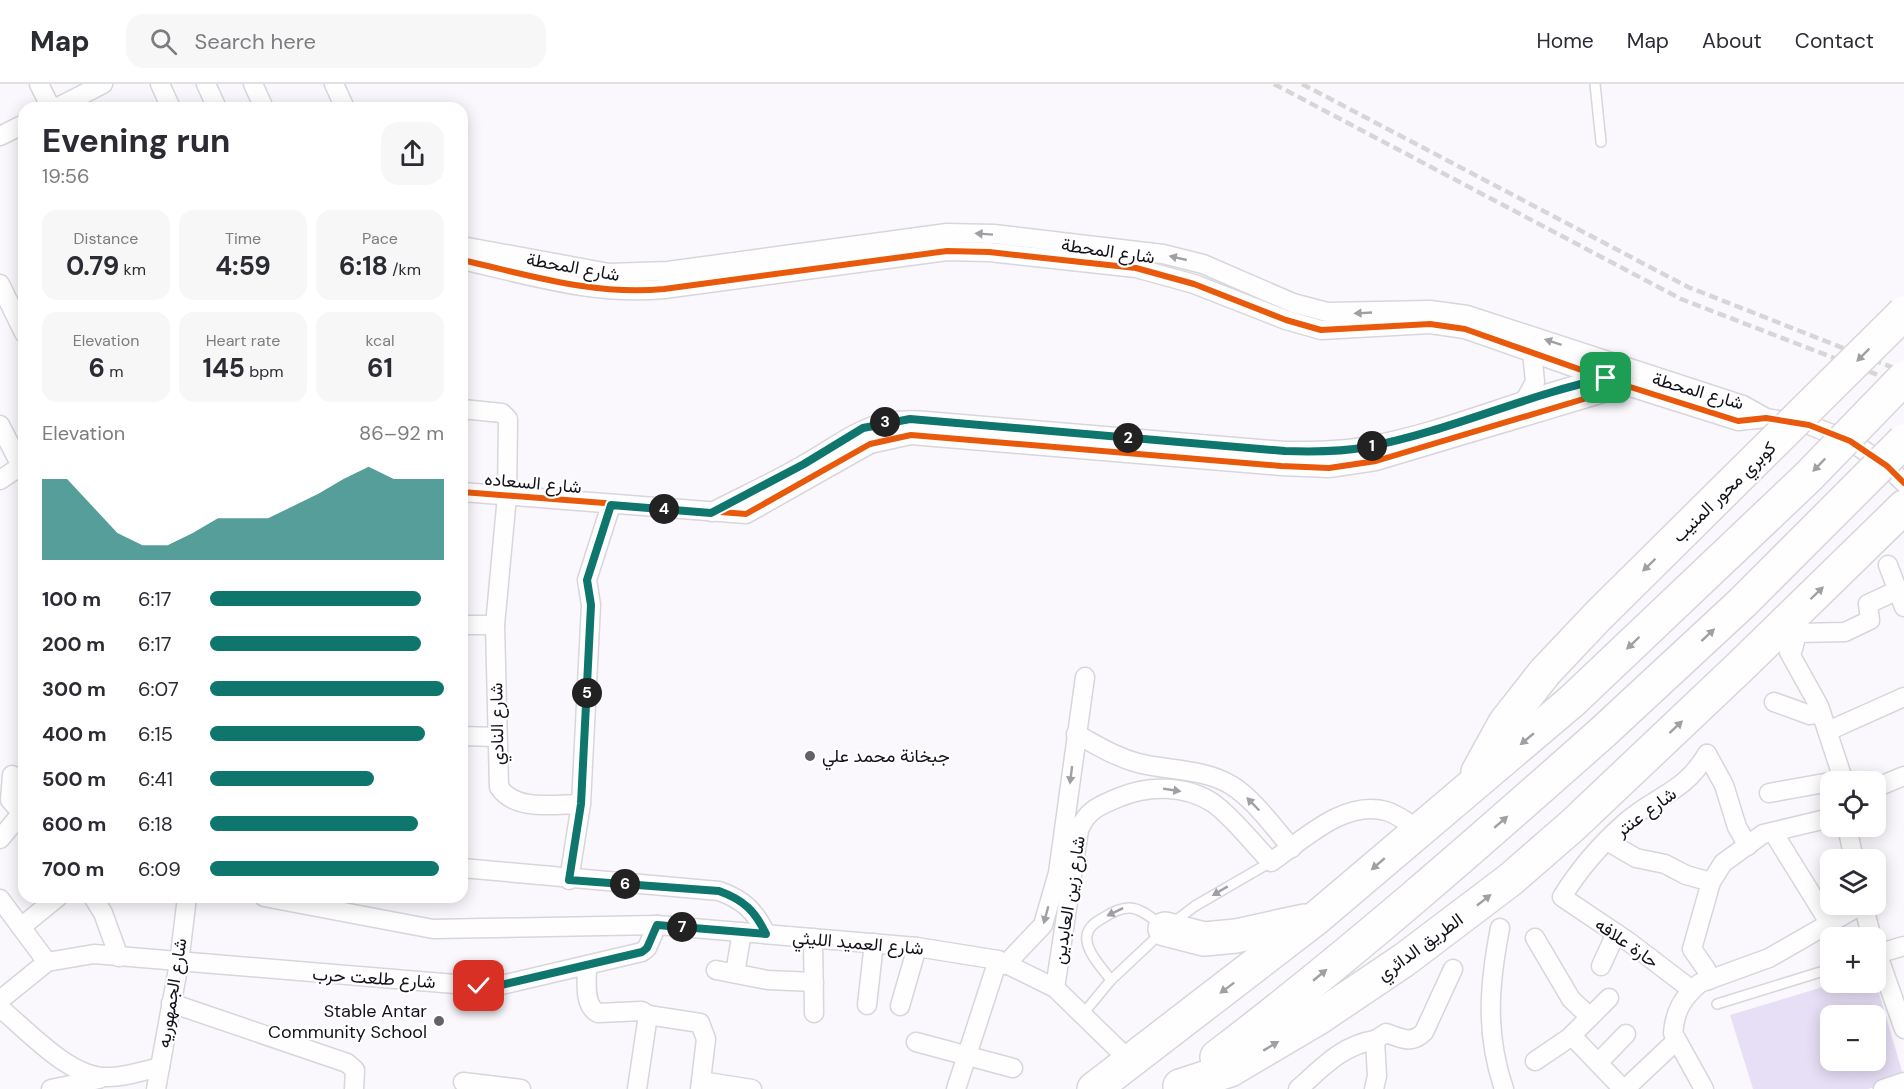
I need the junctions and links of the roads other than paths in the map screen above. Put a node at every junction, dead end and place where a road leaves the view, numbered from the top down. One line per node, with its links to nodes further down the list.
1 (39, 84): 9 (street)
2 (103, 84): 8 (street)
3 (160, 84): 10 (street)
4 (206, 84): 11 (street)
5 (253, 84): 12 (street)
6 (334, 84): 13 (street)
7 (1595, 84): 16 (lane)
8 (86, 101)
9 (48, 102)
10 (168, 102)
11 (214, 102)
12 (261, 102)
13 (342, 102)
14 (18, 127): 15 (street)
15 (0, 136)
16 (1600, 142)
17 (468, 247): 24 (street, شارع المحطة, one-way to 17)
18 (468, 261): 22 (street, شارع المحطة)
19 (0, 284): 21 (street)
20 (1904, 313): 58 (highway, كوبري محور المنيب, one-way to 58, bridge)
21 (18, 321)
22 (1532, 351): 23 (street, شارع المحطة); 26 (street)
23 (1606, 378): 24 (street); 26 (street)
24 (1632, 378): 32 (street); 34 (street, شارع المحطة)
25 (1904, 378): 58 (highway, one-way to 58, bridge)
26 (1525, 400): 32 (street)
27 (468, 410): 36 (street, شارع النادي)
28 (0, 425): 30 (street)
29 (1904, 441): 140 (highway, الطريق الدائري, one-way to 29, bridge)
30 (18, 456)
31 (18, 468): 33 (street)
32 (808, 470): 39 (street); 39 (street, شارع السعاده)
33 (0, 480)
34 (1904, 483)
35 (468, 493): 36 (street, شارع السعاده)
36 (507, 496): 37 (street, شارع السعاده); 43 (street, شارع النادي)
37 (611, 505): 39 (street, شارع السعاده); 61 (street)
38 (1904, 507): 140 (highway, الطريق الدائري, one-way to 38)
39 (711, 513)
40 (1888, 565): 41 (street)
41 (1901, 599): 47 (street)
42 (468, 625): 43 (street)
43 (495, 625): 51 (street, شارع النادي)
44 (1085, 677): 49 (street, شارع زين العابدين)
45 (1904, 698): 48 (street)
46 (1774, 702): 47 (street)
47 (1821, 713): 48 (street)
48 (1828, 731): 53 (street)
49 (1076, 734): 52 (street); 100 (street, شارع زين العابدين, one-way to 100)
50 (468, 736): 51 (street)
51 (497, 737): 61 (street, شارع النادي)
52 (1147, 765): 59 (street); 70 (street, one-way to 52)
53 (1836, 771)
54 (12, 775): 62 (street)
55 (1904, 777): 57 (street)
56 (1820, 784): 60 (street)
57 (1886, 784)
58 (1471, 786): 65 (highway)
59 (1145, 789): 71 (street, شارع زين العابدين, one-way to 71); 111 (street, شارع زين العابدين)
60 (1769, 793)
61 (581, 804): 73 (street)
62 (18, 808)
63 (18, 818): 67 (street)
64 (1820, 820): 66 (street)
65 (1418, 829): 70 (street); 82 (highway, one-way to 82)
66 (1773, 832): 69 (street); 83 (street)
67 (0, 840)
68 (1607, 841): 69 (street, شارع عنتر); 74 (street); 75 (street, شارع عنتر)
69 (1748, 846): 74 (street)
70 (1292, 848): 71 (street)
71 (1271, 862): 87 (lane, one-way to 87)
72 (468, 869): 73 (street)
73 (569, 880): 90 (street)
74 (1711, 882): 109 (street)
75 (1562, 897): 89 (street, حارة علافه)
76 (0, 899): 85 (street)
77 (51, 903): 85 (street)
78 (97, 903): 97 (street)
79 (186, 903): 99 (street, شارع الجمهوريه)
80 (296, 903): 84 (street, شارع العميد الليثي)
81 (1845, 915): 83 (street)
82 (1315, 919): 87 (highway); 131 (highway, one-way to 131)
83 (1830, 924): 109 (street)
84 (657, 925): 88 (street, شارع العميد الليثي); 101 (street, شارع طلعت حرب)
85 (21, 927): 98 (street)
86 (1500, 927): 152 (street)
87 (1165, 929): 108 (lane); 108 (lane, one-way to 108)
88 (742, 932): 90 (street, شارع العميد الليثي); 106 (street)
89 (1616, 933): 102 (street); 112 (street, حارة علافه)
90 (766, 934): 91 (street, شارع العميد الليثي)
91 (813, 938): 93 (street, شارع العميد الليثي); 110 (street)
92 (1535, 938): 123 (street)
93 (874, 944): 95 (street, شارع العميد الليثي); 117 (street)
94 (1904, 946): 96 (street)
95 (917, 947): 100 (street, شارع العميد الليثي); 118 (street)
96 (1886, 947)
97 (119, 957): 98 (street, شارع طلعت حرب); 99 (street, شارع طلعت حرب)
98 (47, 962): 114 (street)
99 (179, 963): 101 (street, شارع طلعت حرب); 115 (street, شارع الجمهوريه)
100 (1001, 963): 111 (street, شارع العميد الليثي); 130 (street, شارع زين العابدين)
101 (587, 966): 121 (street)
102 (1601, 966)
103 (1453, 969): 127 (street)
104 (716, 970): 106 (street)
105 (1820, 972): 116 (lane)
106 (735, 974): 110 (street)
107 (1886, 979): 124 (street)
108 (1111, 980): 122 (lane)
109 (1709, 980): 112 (street)
110 (814, 982): 120 (street)
111 (1055, 988): 122 (street, شارع العميد الليثي)
112 (1692, 990): 128 (street)
113 (1609, 998): 123 (street)
114 (0, 1000)
115 (171, 1003): 134 (street, شارع الجمهوريه); 144 (street)
116 (1717, 1004)
117 (867, 1005)
118 (900, 1006)
119 (0, 1008): 136 (street)
120 (814, 1013)
121 (648, 1015): 139 (street); 146 (street)
122 (1082, 1015): 131 (street, شارع العميد الليثي)
123 (1590, 1017): 126 (street)
124 (1904, 1029)
125 (1626, 1034): 133 (street)
126 (1572, 1036): 132 (street); 133 (street)
127 (1375, 1040): 150 (street); 151 (street)
128 (1676, 1041): 153 (street); 154 (street)
129 (916, 1042): 130 (street)
130 (967, 1055): 135 (street); 148 (street, شارع زين العابدين)
131 (1130, 1061): 149 (highway)
132 (1535, 1061)
133 (1598, 1063): 153 (street)
134 (160, 1067): 136 (street); 143 (street, شارع الجمهوريه)
135 (1012, 1068)
136 (105, 1077): 142 (street)
137 (463, 1082): 141 (street)
138 (1904, 1082): 155 (street)
139 (700, 1085): 147 (street)
140 (1178, 1087)
141 (500, 1088): 145 (street)
142 (51, 1089)
143 (156, 1089)
144 (354, 1089)
145 (521, 1089)
146 (637, 1089)
147 (752, 1089)
148 (956, 1089)
149 (1094, 1089)
150 (1298, 1089)
151 (1374, 1089)
152 (1504, 1089)
153 (1624, 1089)
154 (1704, 1089)
155 (1882, 1089)

